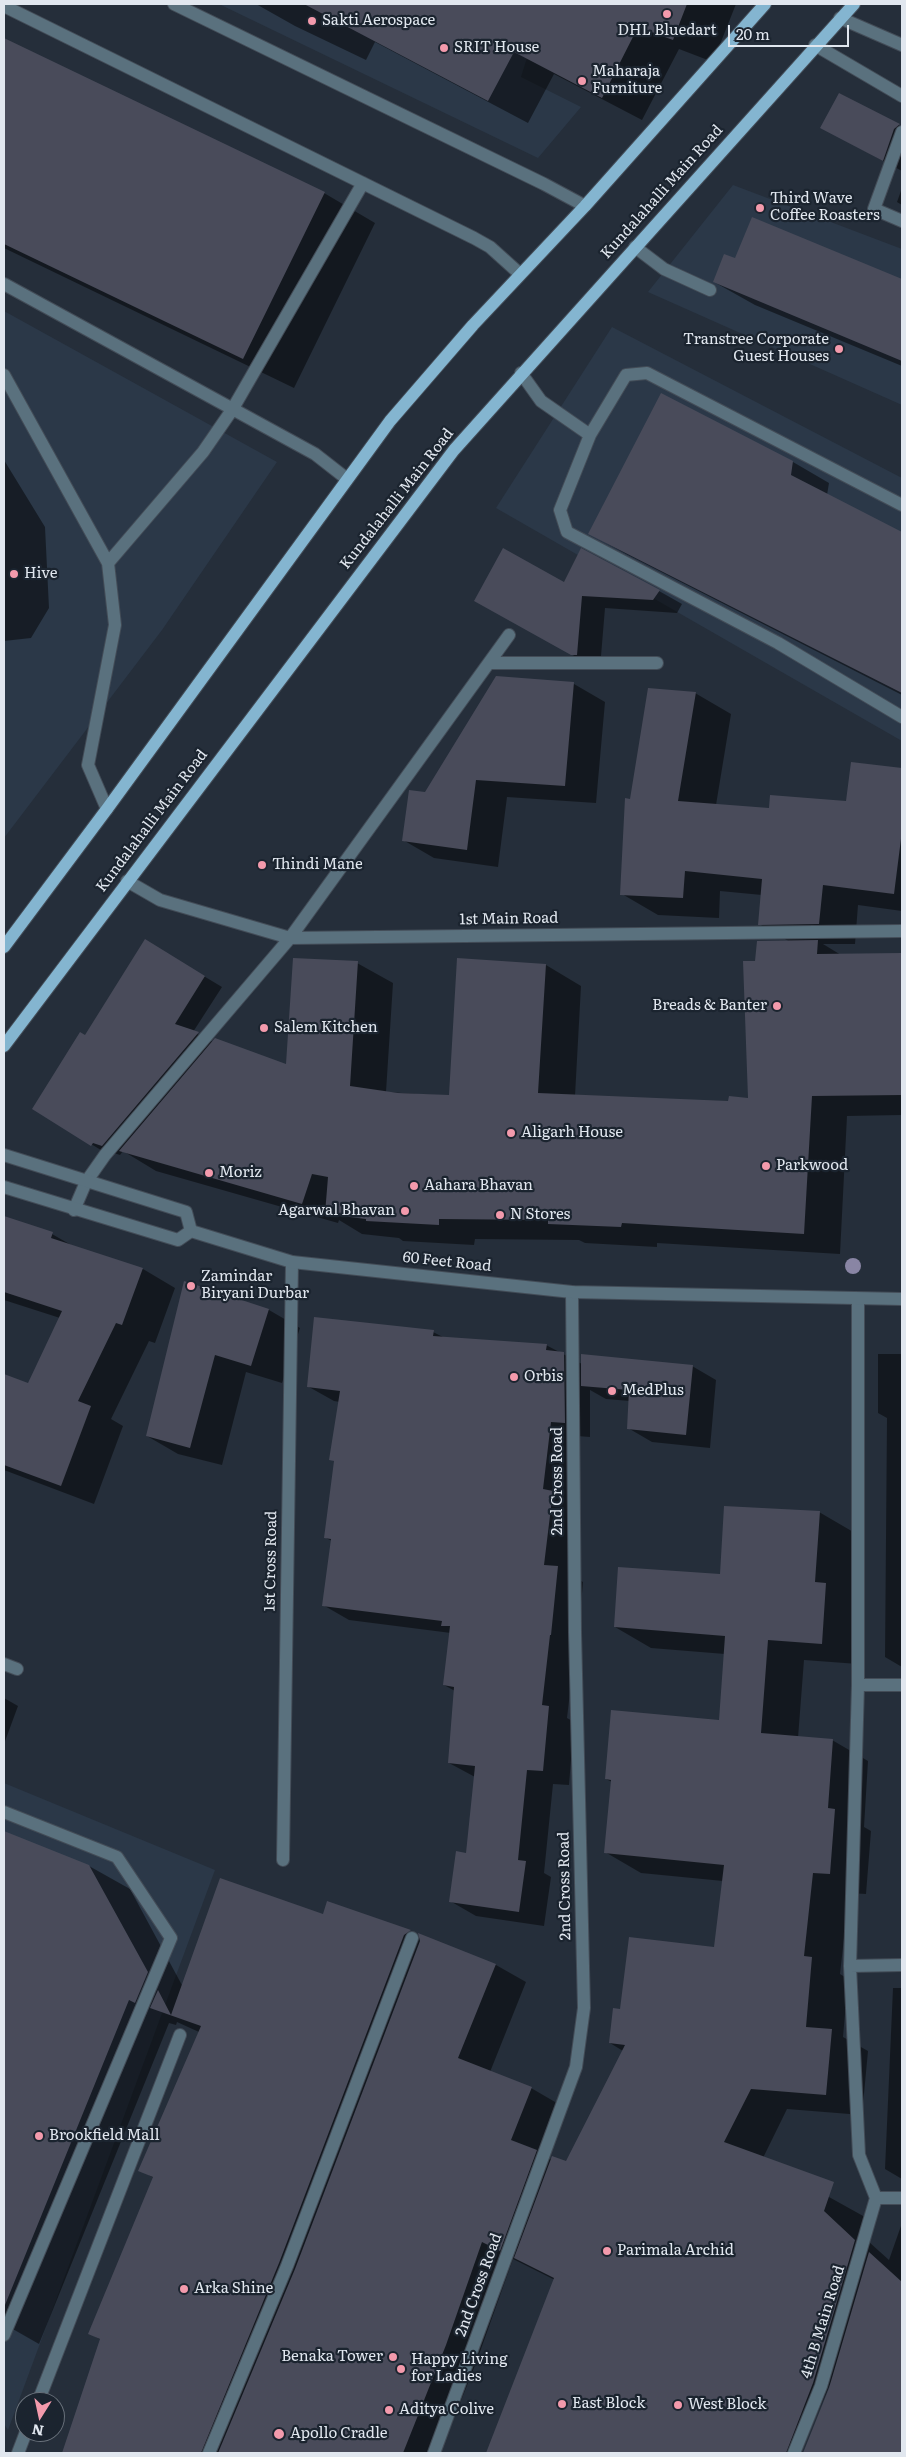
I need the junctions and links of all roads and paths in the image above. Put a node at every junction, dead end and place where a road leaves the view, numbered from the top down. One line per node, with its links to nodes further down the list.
1 (174, 4): 11 (street)
2 (765, 4): 11 (main road)
3 (854, 4): 5 (main road, Kundalahalli Main Road)
4 (4, 6): 10 (street)
5 (840, 18): 6 (main road, Kundalahalli Main Road); 7 (street)
6 (815, 45): 8 (street); 13 (main road, Kundalahalli Main Road)
7 (902, 45)
8 (902, 96)
9 (902, 132): 12 (street)
10 (363, 182): 14 (street); 19 (street)
11 (585, 206): 14 (main road)
12 (902, 221)
13 (635, 247): 16 (street); 17 (main road, Kundalahalli Main Road)
14 (520, 274): 21 (main road)
15 (4, 284): 19 (street)
16 (710, 290)
17 (521, 373): 20 (street); 29 (main road, Kundalahalli Main Road)
18 (4, 375): 23 (street)
19 (232, 410): 21 (street); 23 (street)
20 (590, 435): 22 (street); 27 (street)
21 (346, 478): 28 (main road)
22 (902, 505)
23 (108, 563): 28 (street)
24 (509, 635): 25 (street)
25 (489, 662): 26 (street); 31 (street)
26 (657, 663)
27 (902, 717)
28 (107, 809): 32 (main road)
29 (127, 880): 31 (street, 1st Main Road); 33 (main road, Kundalahalli Main Road)
30 (902, 931): 31 (street, 1st Main Road)
31 (290, 938): 35 (street)
32 (4, 947)
33 (4, 1046)
34 (4, 1155): 35 (street)
35 (86, 1182): 37 (street); 38 (street)
36 (4, 1187): 37 (street)
37 (74, 1210): 38 (street)
38 (191, 1231): 39 (street, 60 Feet Road)
39 (292, 1262): 40 (street, 60 Feet Road); 48 (street, 1st Cross Road)
40 (572, 1292): 41 (street, 60 Feet Road); 58 (street, 2nd Cross Road)
41 (858, 1299): 42 (street, 60 Feet Road); 46 (street)
42 (902, 1300)
43 (4, 1664): 44 (street)
44 (17, 1669)
45 (902, 1685): 46 (street)
46 (858, 1686): 51 (street)
47 (4, 1812): 55 (street)
48 (283, 1860)
49 (412, 1938): 57 (street)
50 (902, 1965): 51 (street)
51 (850, 1966): 53 (street)
52 (180, 2035): 56 (street)
53 (876, 2198): 54 (street); 59 (street, 4th B Main Road)
54 (902, 2198)
55 (4, 2335)
56 (42, 2392)
57 (209, 2453)
58 (434, 2453)
59 (794, 2453)

